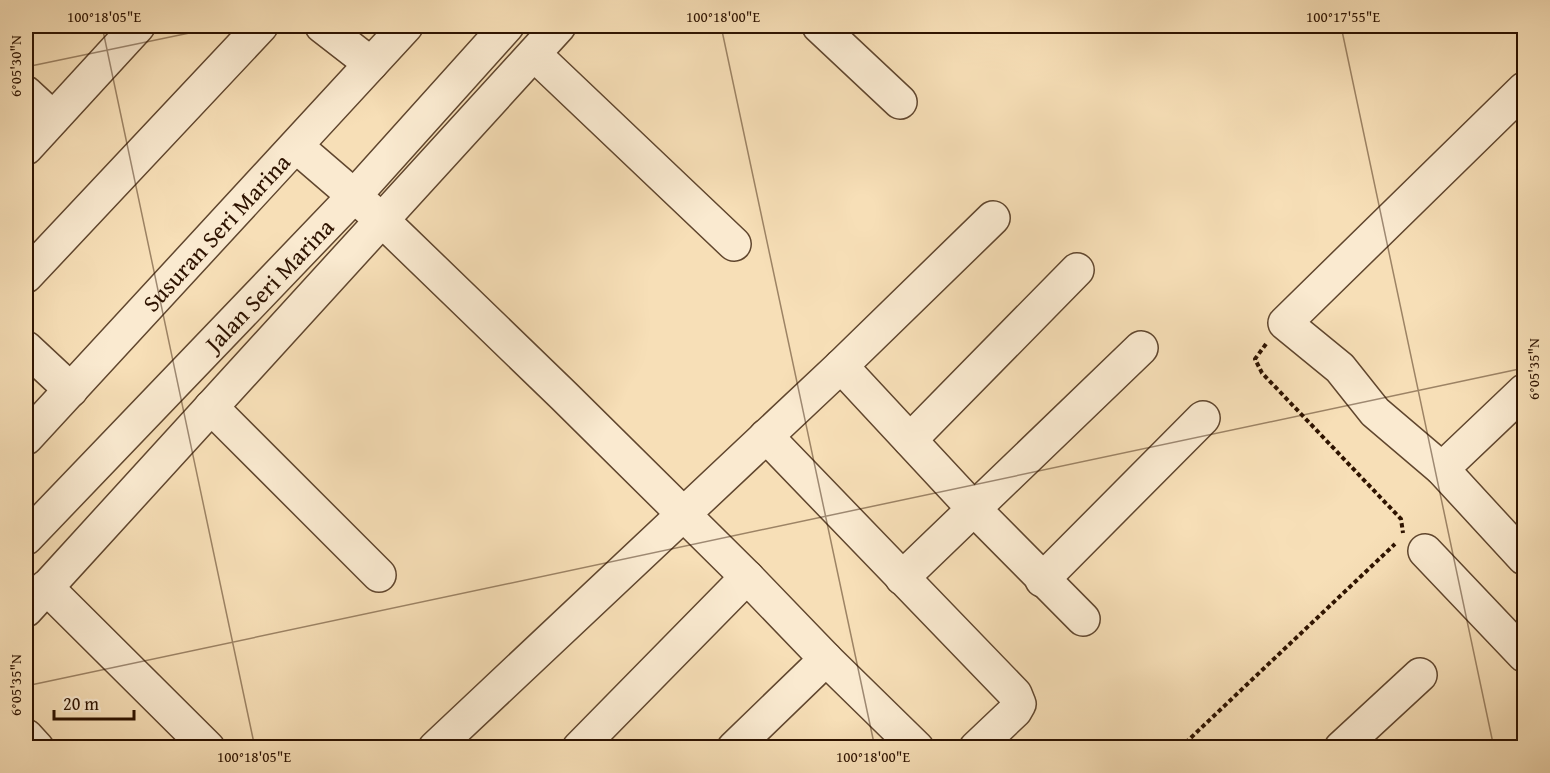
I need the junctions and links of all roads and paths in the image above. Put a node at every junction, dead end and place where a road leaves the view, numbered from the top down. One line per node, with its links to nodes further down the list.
1 (261, 26): 21 (street)
2 (322, 26): 9 (street)
3 (406, 26): 9 (street, Susuran Seri Marina)
4 (507, 26): 16 (street, Jalan Seri Marina)
5 (559, 26): 8 (street)
6 (819, 26): 12 (street)
7 (126, 30): 13 (street)
8 (534, 54): 18 (street); 19 (street)
9 (371, 64): 14 (street, Susuran Seri Marina)
10 (1524, 89): 22 (street)
11 (26, 93): 13 (street)
12 (900, 102)
13 (53, 118): 15 (street)
14 (296, 146): 16 (street); 26 (street, Susuran Seri Marina)
15 (26, 148)
16 (355, 195): 18 (street); 36 (street, Jalan Seri Marina)
17 (993, 219): 25 (street)
18 (382, 220): 28 (street); 35 (street)
19 (734, 244)
20 (1077, 270): 32 (street)
21 (26, 276)
22 (1285, 323): 33 (street); 56 (path)
23 (26, 348): 26 (street)
24 (1141, 348): 34 (street)
25 (841, 366): 30 (street); 32 (street)
26 (71, 390): 31 (street, Susuran Seri Marina)
27 (1524, 391): 33 (street)
28 (211, 407): 39 (street); 43 (street)
29 (1203, 418): 42 (street)
30 (766, 436): 35 (street); 41 (street)
31 (26, 438)
32 (910, 440): 34 (street)
33 (1442, 469): 38 (street)
34 (973, 508): 41 (street); 42 (street)
35 (683, 515): 40 (street); 51 (street)
36 (26, 538)
37 (1425, 551): 45 (street)
38 (1524, 558)
39 (379, 575)
40 (747, 577): 46 (street); 52 (street)
41 (902, 578): 55 (street)
42 (1042, 580): 44 (street)
43 (36, 598): 50 (street)
44 (1083, 619)
45 (1524, 655)
46 (826, 659): 53 (street); 54 (street)
47 (1420, 675): 57 (street)
48 (26, 736): 49 (street)
49 (37, 747)
50 (208, 747)
51 (435, 747)
52 (579, 747)
53 (734, 747)
54 (917, 747)
55 (976, 747)
56 (1180, 747)
57 (1341, 747)

